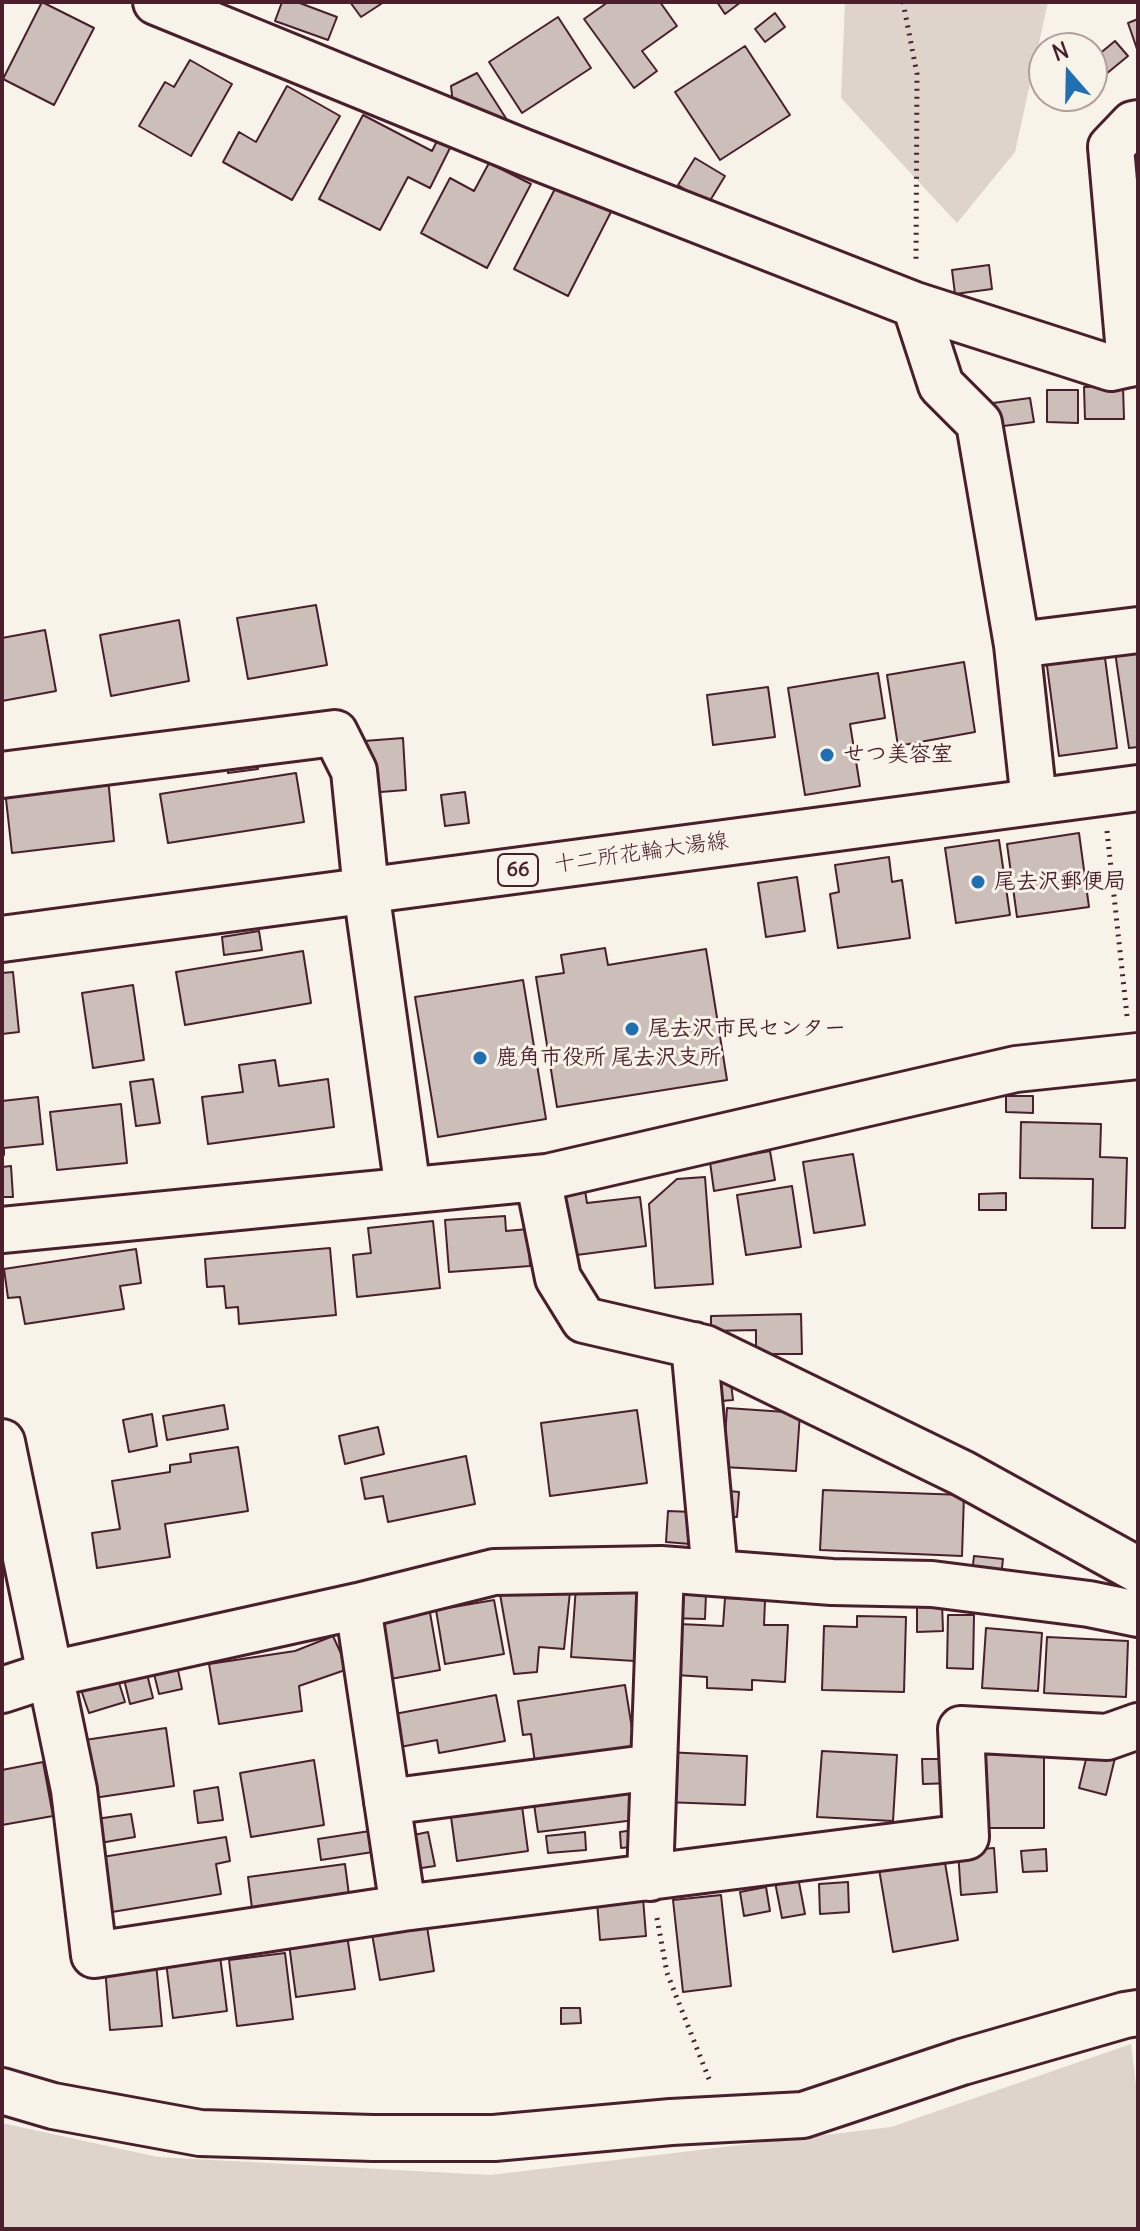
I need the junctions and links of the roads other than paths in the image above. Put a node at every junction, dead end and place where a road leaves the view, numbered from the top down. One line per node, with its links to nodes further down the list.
1 (156, 2): 3 (street)
2 (1138, 123): 4 (street)
3 (915, 305): 4 (street); 6 (street)
4 (1134, 363)
5 (1138, 630): 6 (street)
6 (1017, 645): 9 (street)
7 (2, 775): 10 (street)
8 (1120, 790): 9 (street, 十二所花輪大湯線 / 66)
9 (1034, 801): 10 (street, 十二所花輪大湯線 / 66)
10 (366, 890): 11 (street, 十二所花輪大湯線 / 66); 14 (street)
11 (2, 939)
12 (1135, 1056): 13 (street)
13 (538, 1178): 14 (street); 16 (street)
14 (408, 1190): 15 (street)
15 (2, 1230)
16 (694, 1345): 19 (street); 20 (street)
17 (2, 1442): 23 (street)
18 (661, 1569): 20 (street); 21 (street); 26 (street)
19 (1138, 1570)
20 (715, 1573): 22 (street)
21 (358, 1606): 23 (street); 27 (street)
22 (1138, 1614)
23 (51, 1674): 24 (street); 29 (street)
24 (2, 1690)
25 (1138, 1726): 28 (street)
26 (654, 1767): 27 (street); 28 (street)
27 (387, 1802): 29 (street)
28 (650, 1878): 29 (street)
29 (403, 1908)
30 (1138, 2013): 31 (street)
31 (2, 2091)

